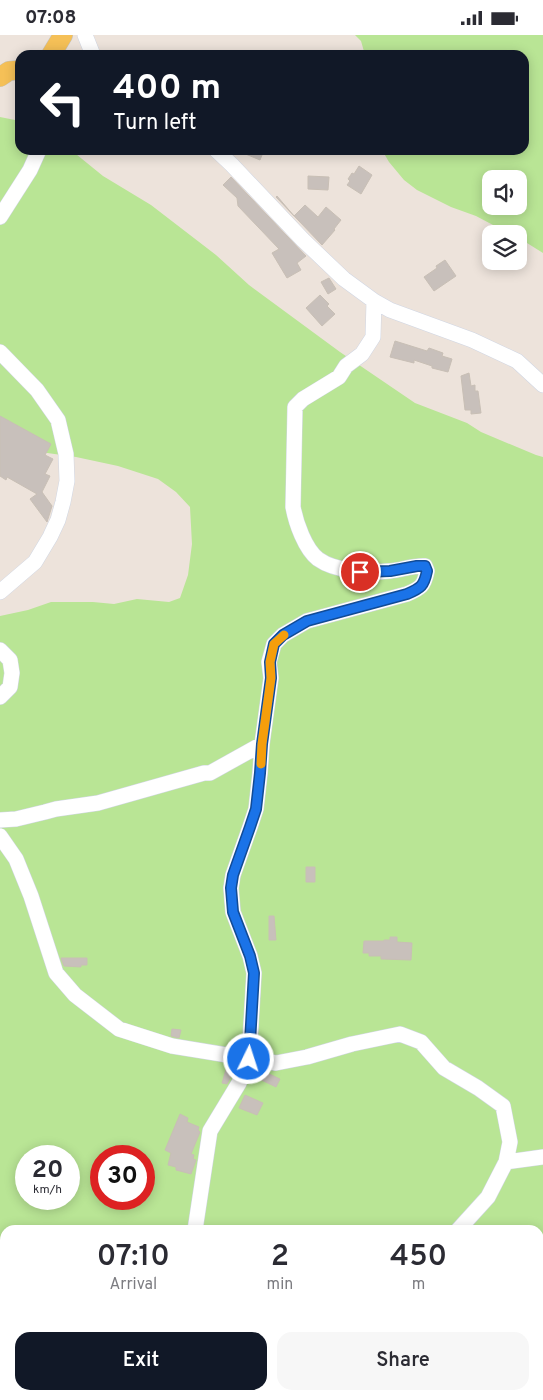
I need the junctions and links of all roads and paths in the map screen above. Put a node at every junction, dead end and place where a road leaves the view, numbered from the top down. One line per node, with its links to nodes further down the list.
1 (63, 35): 3 (main road)
2 (85, 35): 4 (street); 5 (street)
3 (54, 50)
4 (80, 50)
5 (91, 50)
6 (15, 70): 7 (main road)
7 (0, 77)
8 (37, 155): 10 (street)
9 (221, 155): 11 (street)
10 (0, 217)
11 (374, 301): 13 (street); 17 (street)
12 (0, 352): 14 (street)
13 (543, 385)
14 (0, 592)
15 (0, 650): 16 (street)
16 (0, 697)
17 (262, 744): 18 (street); 20 (street)
18 (0, 820)
19 (0, 836): 20 (street)
20 (249, 1059): 22 (street); 23 (street)
21 (543, 1157): 22 (street)
22 (506, 1161): 24 (street)
23 (196, 1225)
24 (463, 1225)

